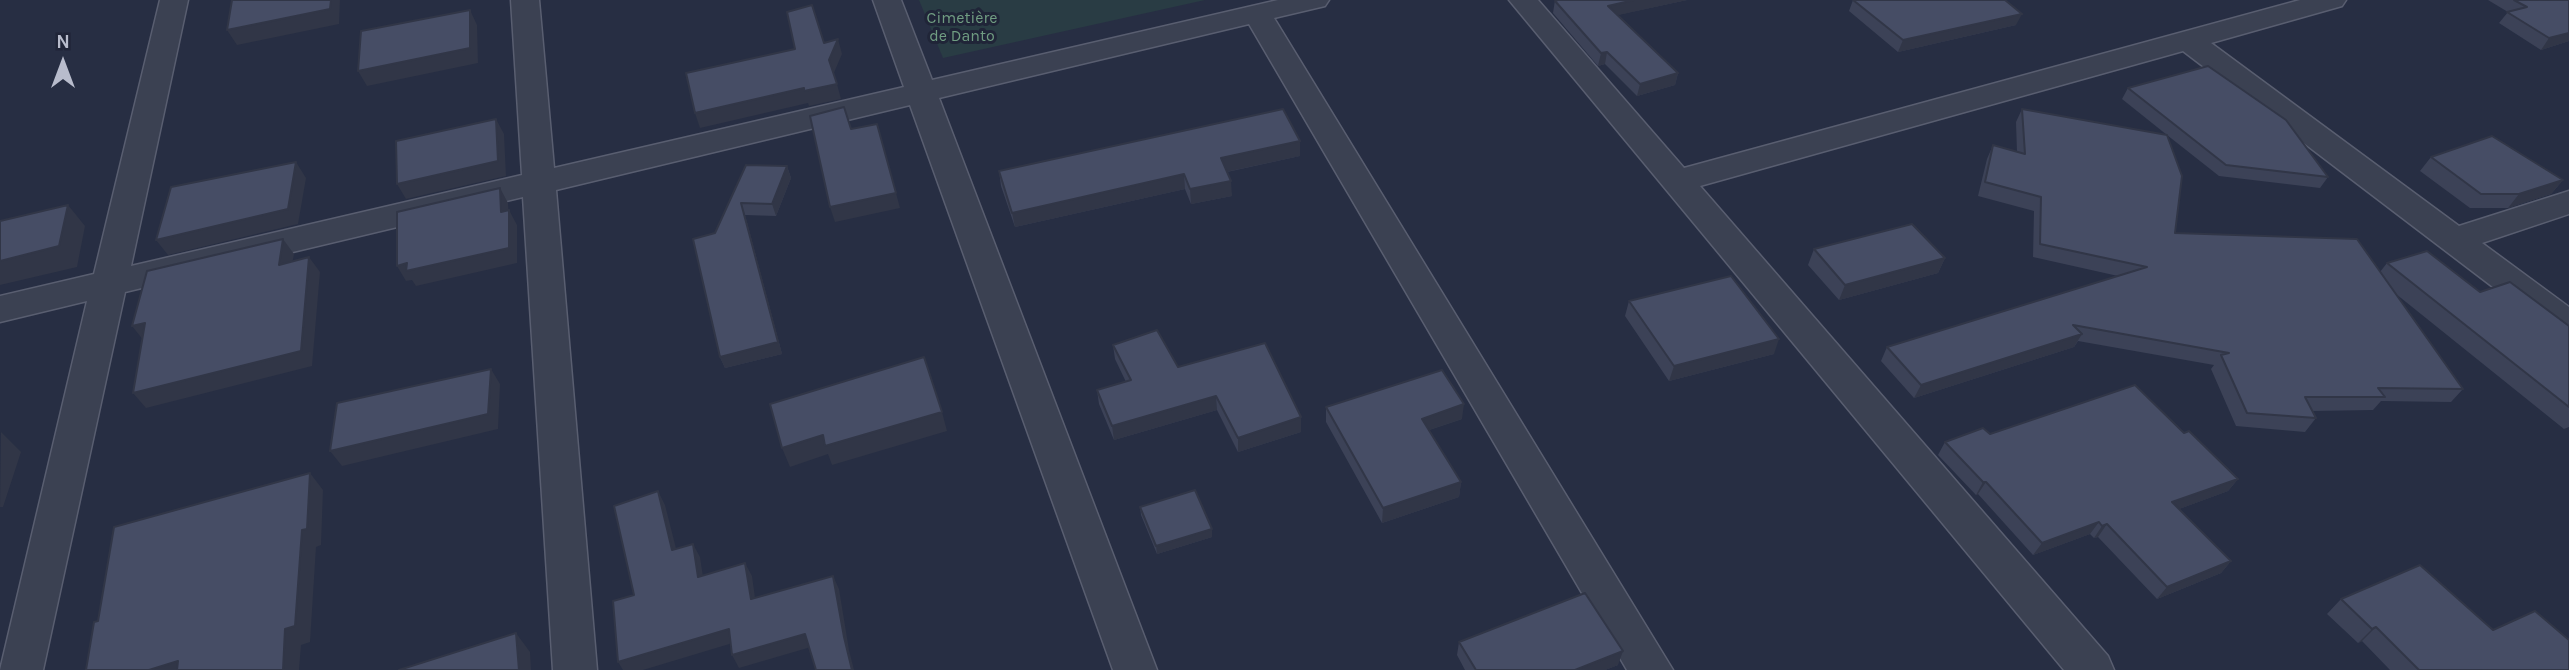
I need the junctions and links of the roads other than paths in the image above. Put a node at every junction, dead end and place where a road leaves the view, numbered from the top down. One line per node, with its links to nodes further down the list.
1 (174, 0): 14 (street)
2 (525, 0): 11 (street)
3 (887, 0): 9 (street)
4 (1315, 0): 7 (street)
5 (1523, 0): 10 (street)
6 (2332, 0): 8 (street)
7 (1257, 14): 9 (street); 20 (street)
8 (2188, 40): 10 (street); 13 (street)
9 (922, 92): 11 (street); 19 (street)
10 (1677, 181): 21 (street)
11 (539, 182): 14 (street); 18 (street)
12 (2569, 202): 13 (street)
13 (2455, 240): 16 (street)
14 (109, 284): 15 (street); 17 (street)
15 (0, 310)
16 (2569, 326)
17 (21, 670)
18 (575, 670)
19 (1135, 670)
20 (1651, 670)
21 (2092, 670)

